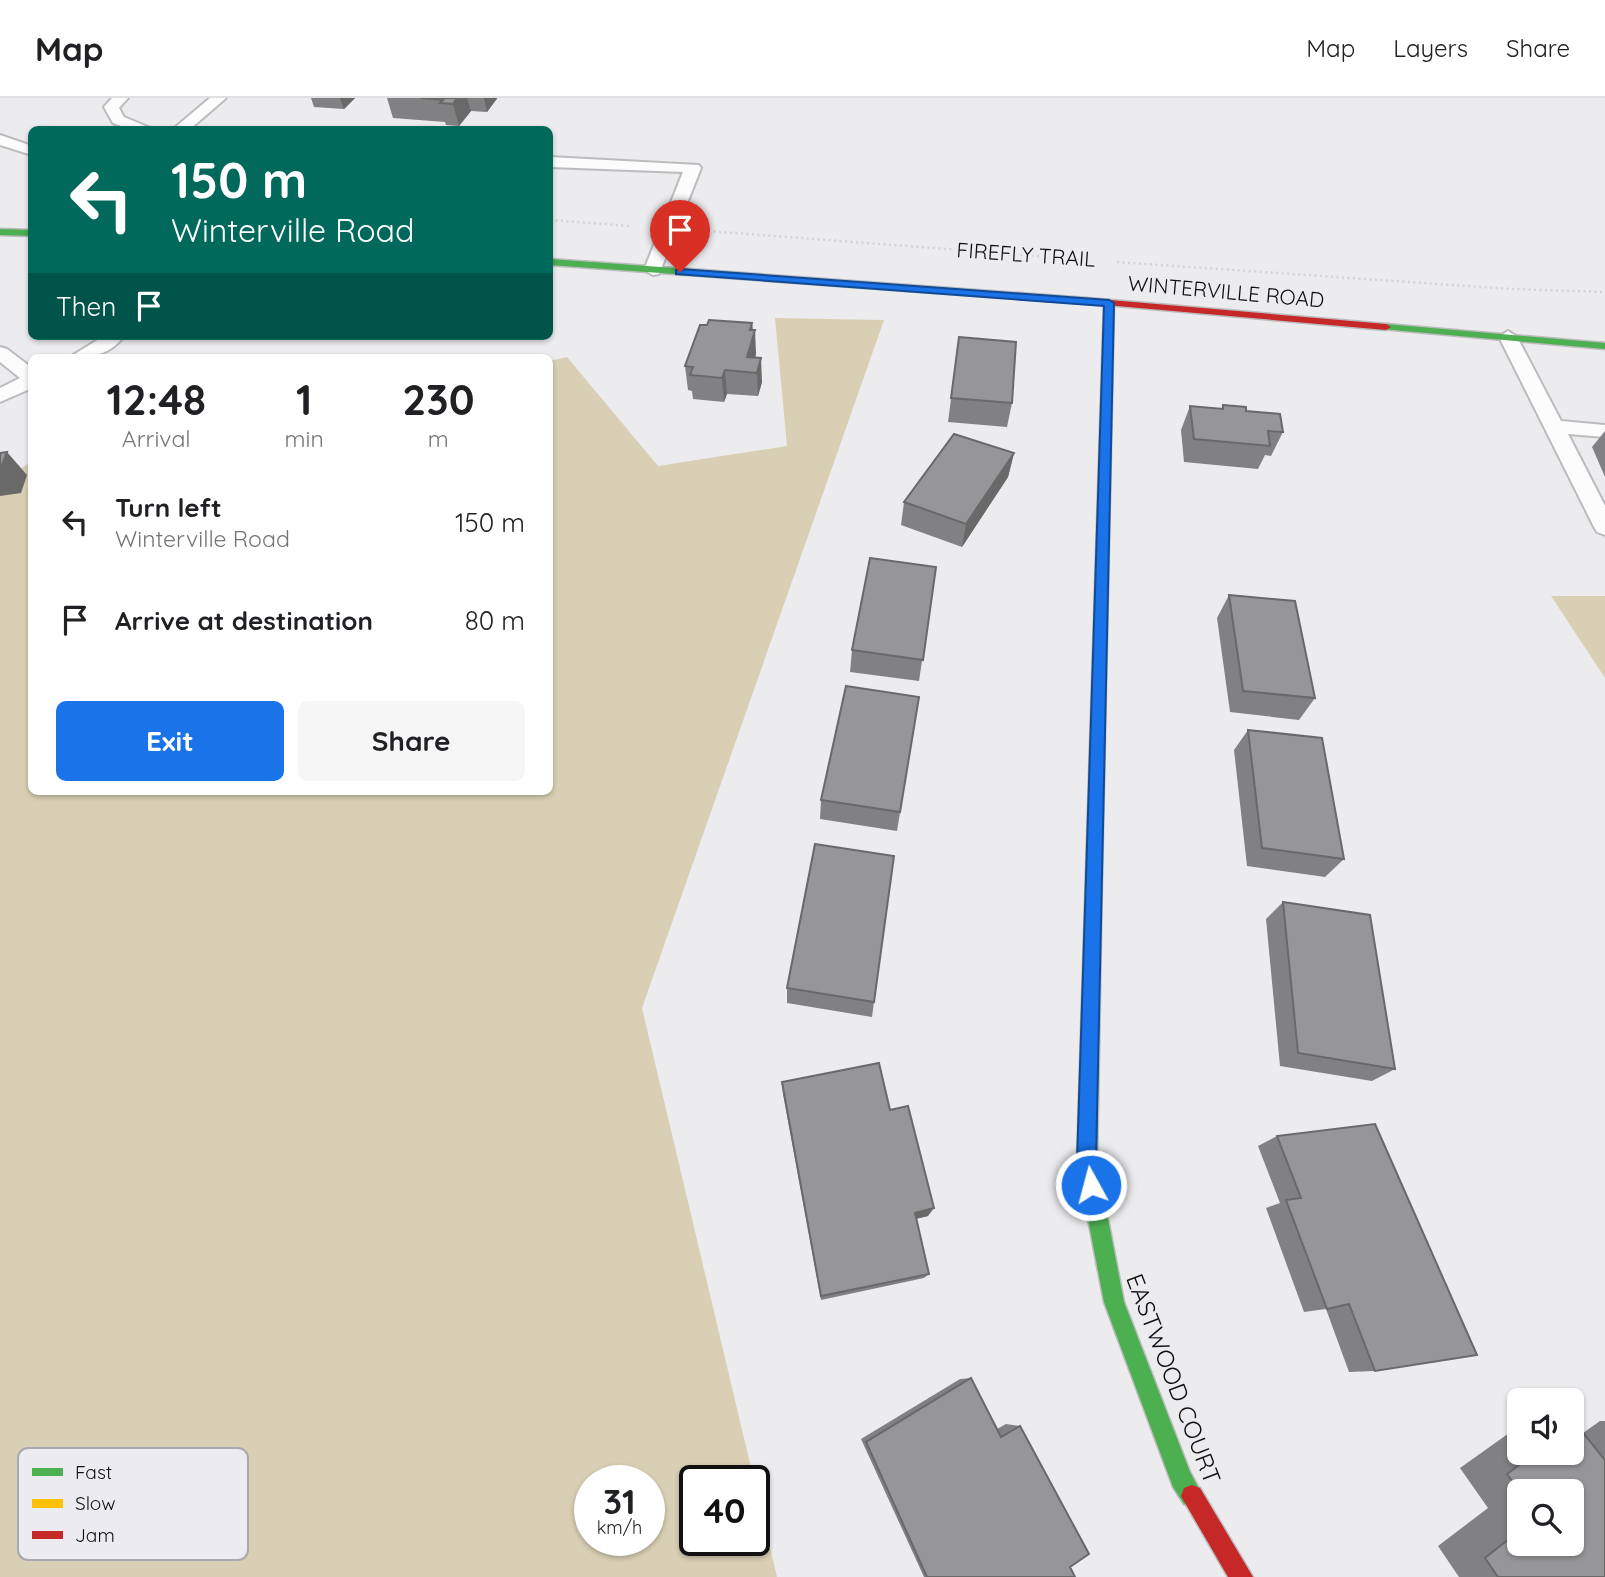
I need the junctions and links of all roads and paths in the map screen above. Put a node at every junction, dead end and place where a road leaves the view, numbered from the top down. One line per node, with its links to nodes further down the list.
1 (121, 98): 3 (lane)
2 (219, 98): 4 (lane)
3 (136, 126)
4 (185, 126)
5 (0, 140): 6 (lane)
6 (28, 150)
7 (553, 162): 16 (lane)
8 (553, 220): 9 (path)
9 (630, 226)
10 (700, 231): 13 (path, FIREFLY TRAIL)
11 (0, 232): 12 (street)
12 (28, 233)
13 (1081, 259)
14 (1109, 261): 17 (path, FIREFLY TRAIL)
15 (553, 262): 16 (street, WINTERVILLE ROAD)
16 (653, 270): 18 (street, WINTERVILLE ROAD)
17 (1605, 292)
18 (1109, 303): 19 (street, WINTERVILLE ROAD); 30 (street, EASTWOOD COURT)
19 (1508, 337): 21 (street, WINTERVILLE ROAD); 27 (lane)
20 (111, 340): 23 (lane)
21 (1605, 346)
22 (0, 353): 24 (lane)
23 (86, 354)
24 (28, 376)
25 (28, 381): 26 (lane)
26 (0, 396)
27 (1555, 428): 28 (lane); 29 (lane)
28 (1605, 431)
29 (1605, 527)
30 (1241, 1577)

